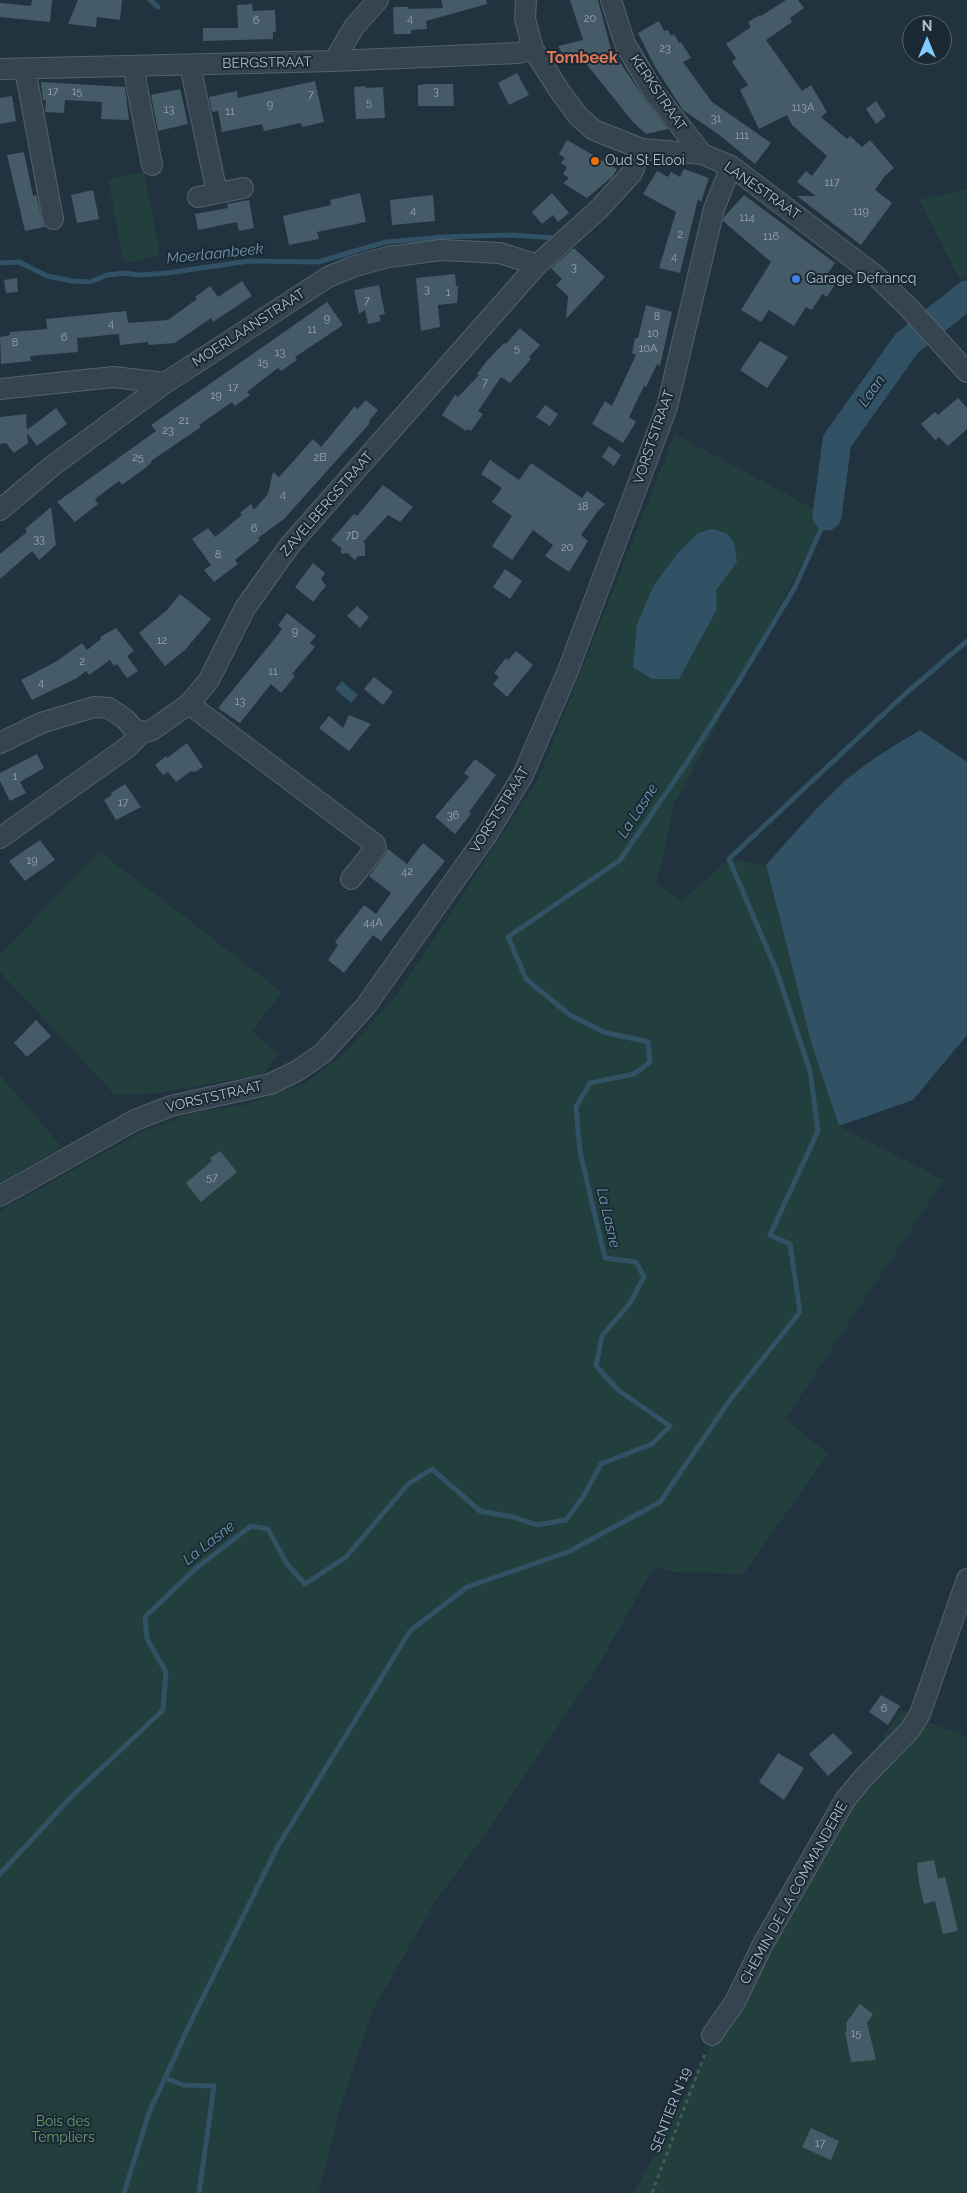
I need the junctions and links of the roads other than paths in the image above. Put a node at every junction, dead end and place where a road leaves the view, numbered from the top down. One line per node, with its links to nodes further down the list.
1 (378, 0): 6 (street)
2 (512, 0): 4 (street, LANESTRAAT)
3 (611, 0): 12 (street, KERKSTRAAT)
4 (525, 9): 5 (street, LANESTRAAT)
5 (533, 49): 6 (street, BERGSTRAAT); 11 (street, LANESTRAAT)
6 (334, 61): 7 (street, BERGSTRAAT)
7 (190, 64): 8 (street, BERGSTRAAT); 15 (street)
8 (136, 66): 10 (street, BERGSTRAAT); 13 (street)
9 (0, 69): 10 (street, BERGSTRAAT)
10 (25, 69): 16 (street)
11 (642, 149): 12 (street, LANESTRAAT); 17 (street, ZAVELBERGSTRAAT)
12 (702, 154): 14 (street, LANESTRAAT)
13 (152, 165)
14 (731, 166): 18 (street, LANESTRAAT); 27 (street, VORSTSTRAAT)
15 (243, 188)
16 (53, 219)
17 (537, 265): 19 (street, MOERLAANSTRAAT); 22 (street, ZAVELBERGSTRAAT)
18 (967, 372)
19 (165, 383): 20 (street); 21 (street, MOERLAANSTRAAT)
20 (0, 389)
21 (0, 510)
22 (189, 704): 23 (street, ZAVELBERGSTRAAT); 26 (street)
23 (142, 732): 24 (street); 25 (street, ZAVELBERGSTRAAT)
24 (0, 743)
25 (0, 838)
26 (351, 879)
27 (0, 1196)
28 (967, 1578): 29 (street, CHEMIN DE LA COMMANDERIE)
29 (712, 2035)

